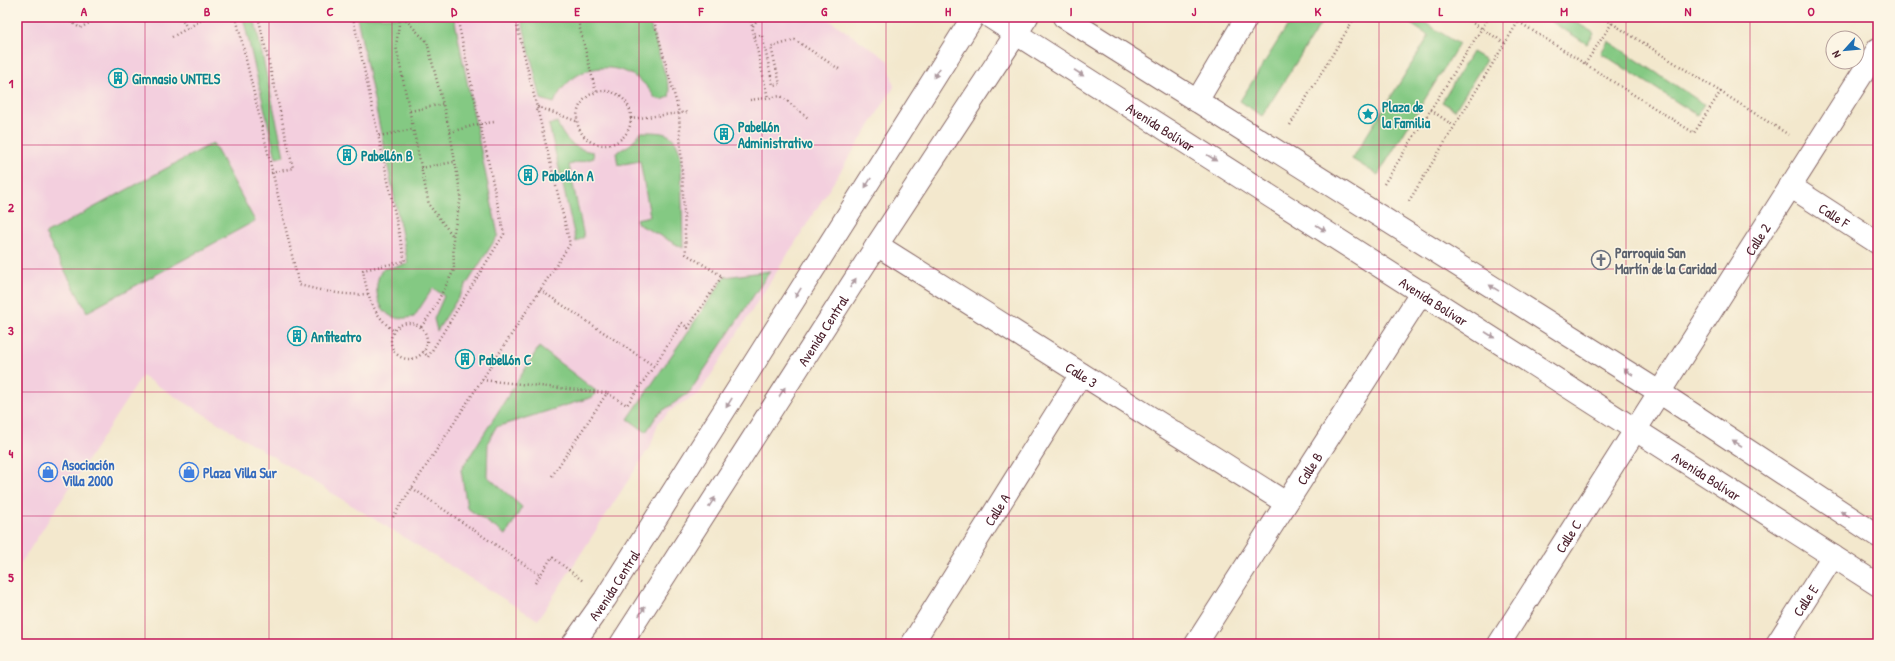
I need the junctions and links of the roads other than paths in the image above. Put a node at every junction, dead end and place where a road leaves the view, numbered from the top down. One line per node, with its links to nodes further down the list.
1 (973, 17): 19 (street, Avenida Central, one-way to 19)
2 (990, 17): 5 (street, Avenida Bolívar)
3 (1064, 17): 7 (street)
4 (1247, 17): 7 (street)
5 (1022, 25): 10 (street, Avenida Central); 11 (street, Avenida Bolívar, one-way to 11)
6 (1878, 49): 8 (street, Calle 2)
7 (1197, 100): 13 (street, one-way to 7)
8 (1790, 186): 9 (street, Calle F); 13 (street, Calle 2)
9 (1878, 244)
10 (877, 245): 12 (street, Calle 3); 20 (street, Avenida Central, one-way to 10)
11 (1422, 292): 14 (street, Avenida Bolívar, one-way to 14); 15 (street, Calle B)
12 (1082, 374): 15 (street, Calle 3); 21 (street, Calle A)
13 (1659, 392): 14 (street, Calle 2); 16 (street, one-way to 13)
14 (1636, 429): 17 (street, Avenida Bolívar); 23 (street, Calle C)
15 (1286, 504): 22 (street, Calle B)
16 (1878, 536)
17 (1833, 556): 18 (street, Avenida Bolívar); 24 (street, Calle E)
18 (1878, 585)
19 (573, 644)
20 (621, 644)
21 (912, 644)
22 (1196, 644)
23 (1498, 644)
24 (1777, 644)

